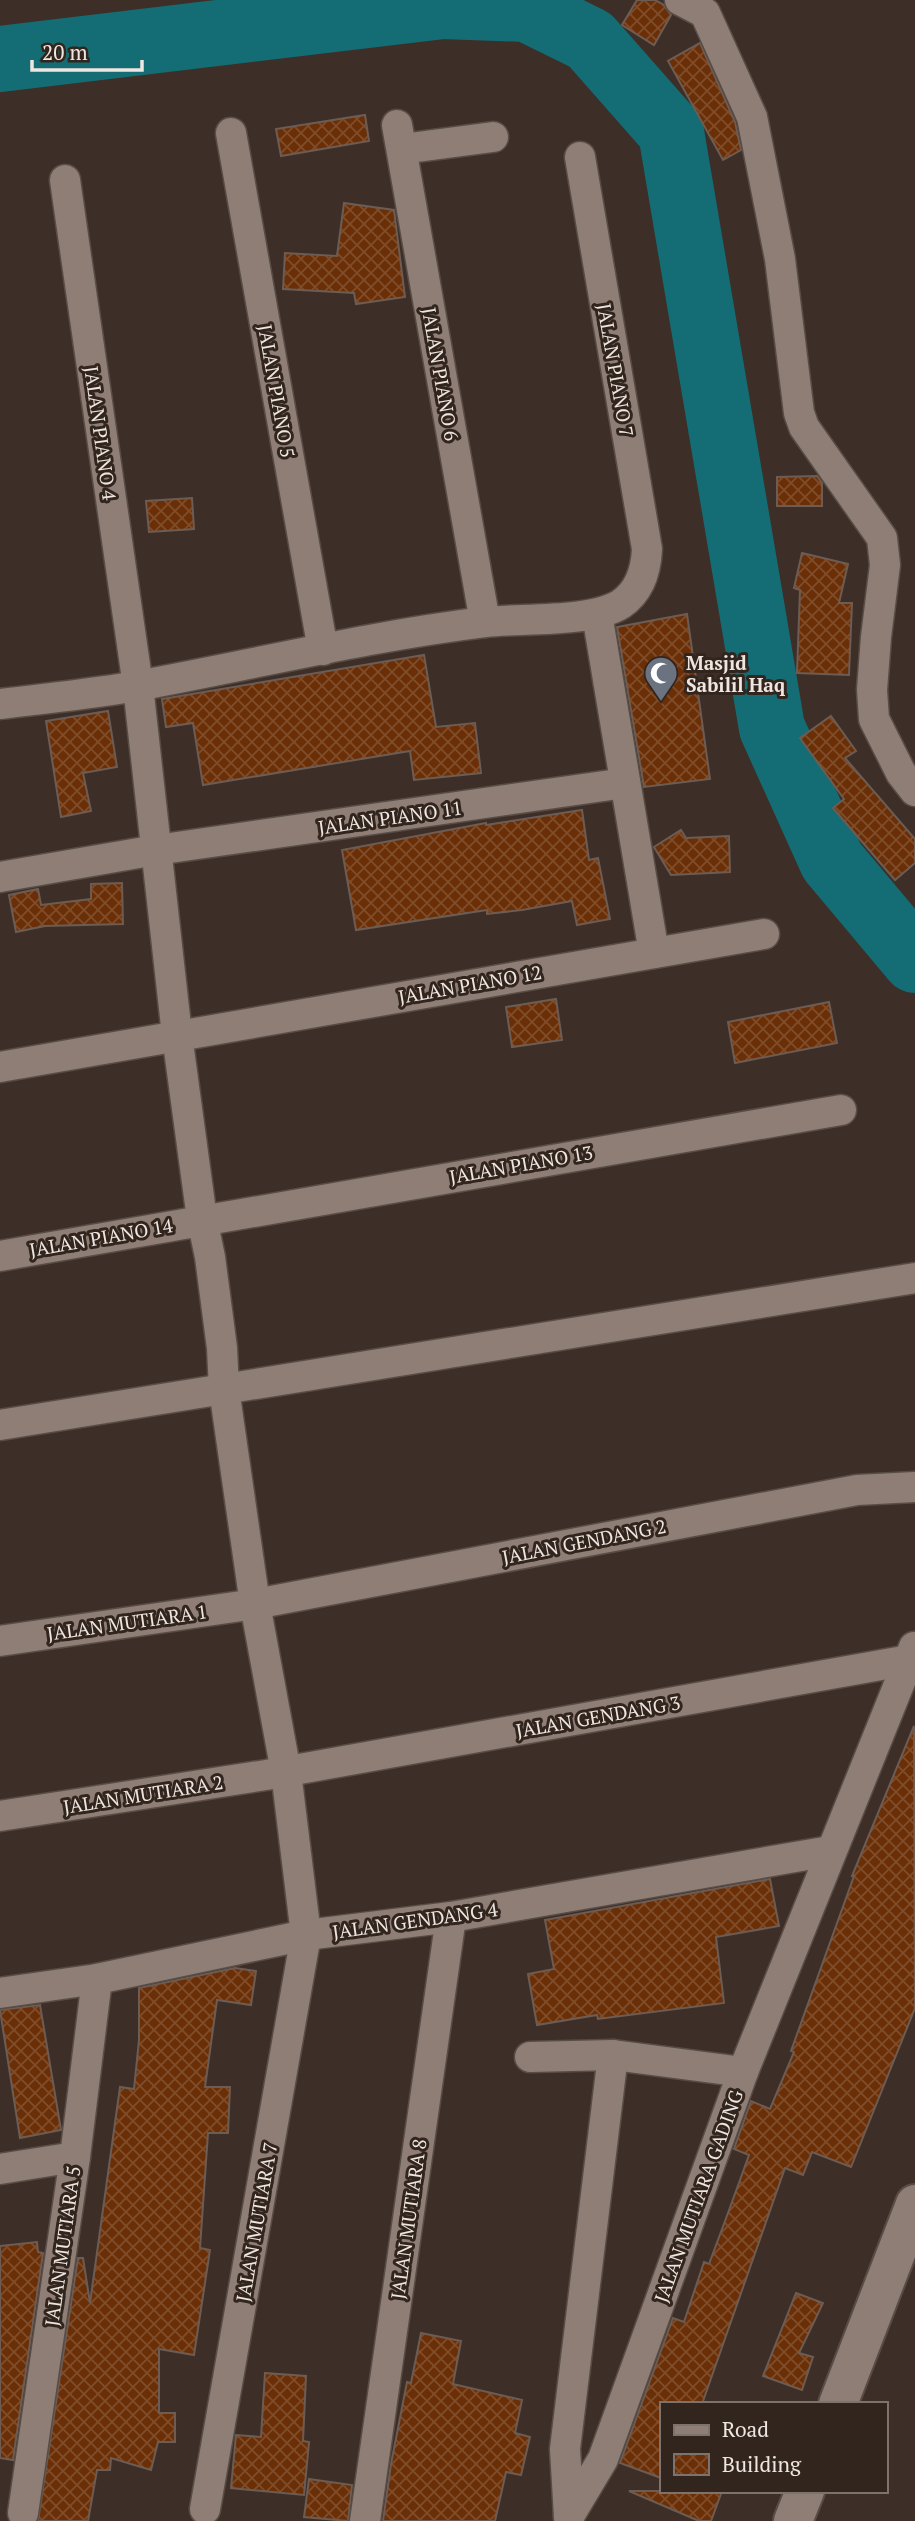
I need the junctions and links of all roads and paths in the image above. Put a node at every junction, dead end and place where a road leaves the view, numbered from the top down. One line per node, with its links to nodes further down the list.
1 (680, 0): 12 (street)
2 (231, 133): 8 (street, JALAN PIANO 5)
3 (493, 137): 7 (street, JALAN PIANO 6)
4 (580, 157): 6 (street, JALAN PIANO 7)
5 (65, 180): 9 (street, JALAN PIANO 4)
6 (597, 614): 7 (street); 11 (street)
7 (485, 622): 8 (street)
8 (323, 650): 9 (street)
9 (138, 686): 10 (street); 13 (street, JALAN PIANO 4)
10 (0, 704)
11 (625, 783): 13 (street, JALAN PIANO 11); 16 (street)
12 (915, 791)
13 (156, 850): 14 (street, JALAN PIANO 11); 17 (street, JALAN PIANO 4)
14 (0, 877)
15 (764, 934): 16 (street, JALAN PIANO 12)
16 (654, 953): 17 (street, JALAN PIANO 12)
17 (177, 1035): 18 (street, JALAN PIANO 12); 20 (street, JALAN PIANO 4)
18 (0, 1067)
19 (841, 1110): 20 (street, JALAN PIANO 13)
20 (202, 1219): 21 (street, JALAN PIANO 14); 23 (street, JALAN PIANO 4)
21 (0, 1256)
22 (915, 1278): 24 (street)
23 (222, 1348): 24 (street, JALAN MUTIARA 7)
24 (224, 1389): 25 (street); 27 (street, JALAN MUTIARA 7)
25 (0, 1425)
26 (915, 1487): 27 (street, JALAN GENDANG 2)
27 (255, 1604): 28 (street, JALAN MUTIARA 1); 30 (street, JALAN MUTIARA 7)
28 (0, 1641)
29 (912, 1652): 30 (street, JALAN GENDANG 3); 32 (street)
30 (286, 1772): 31 (street, JALAN MUTIARA 2); 34 (street, JALAN MUTIARA 7)
31 (0, 1816)
32 (830, 1851): 33 (street, JALAN GENDANG 4); 39 (street)
33 (452, 1917): 34 (street, JALAN GENDANG 4); 48 (street, JALAN MUTIARA 8)
34 (306, 1935): 35 (street, JALAN GENDANG 4); 45 (street, JALAN MUTIARA 7)
35 (97, 1979): 36 (street, JALAN GENDANG 4); 40 (street, JALAN MUTIARA 5)
36 (0, 1993)
37 (613, 2055): 38 (street, JALAN MUTIARA GADING); 39 (street, JALAN MUTIARA GADING); 47 (street)
38 (530, 2057)
39 (743, 2072): 47 (street, JALAN MUTIARA GADING)
40 (75, 2157): 41 (street); 46 (street, JALAN MUTIARA 5)
41 (0, 2169)
42 (915, 2204): 43 (street)
43 (839, 2402)
44 (804, 2493): 49 (street)
45 (205, 2509)
46 (23, 2513)
47 (568, 2519)
48 (365, 2521)
49 (793, 2521)

